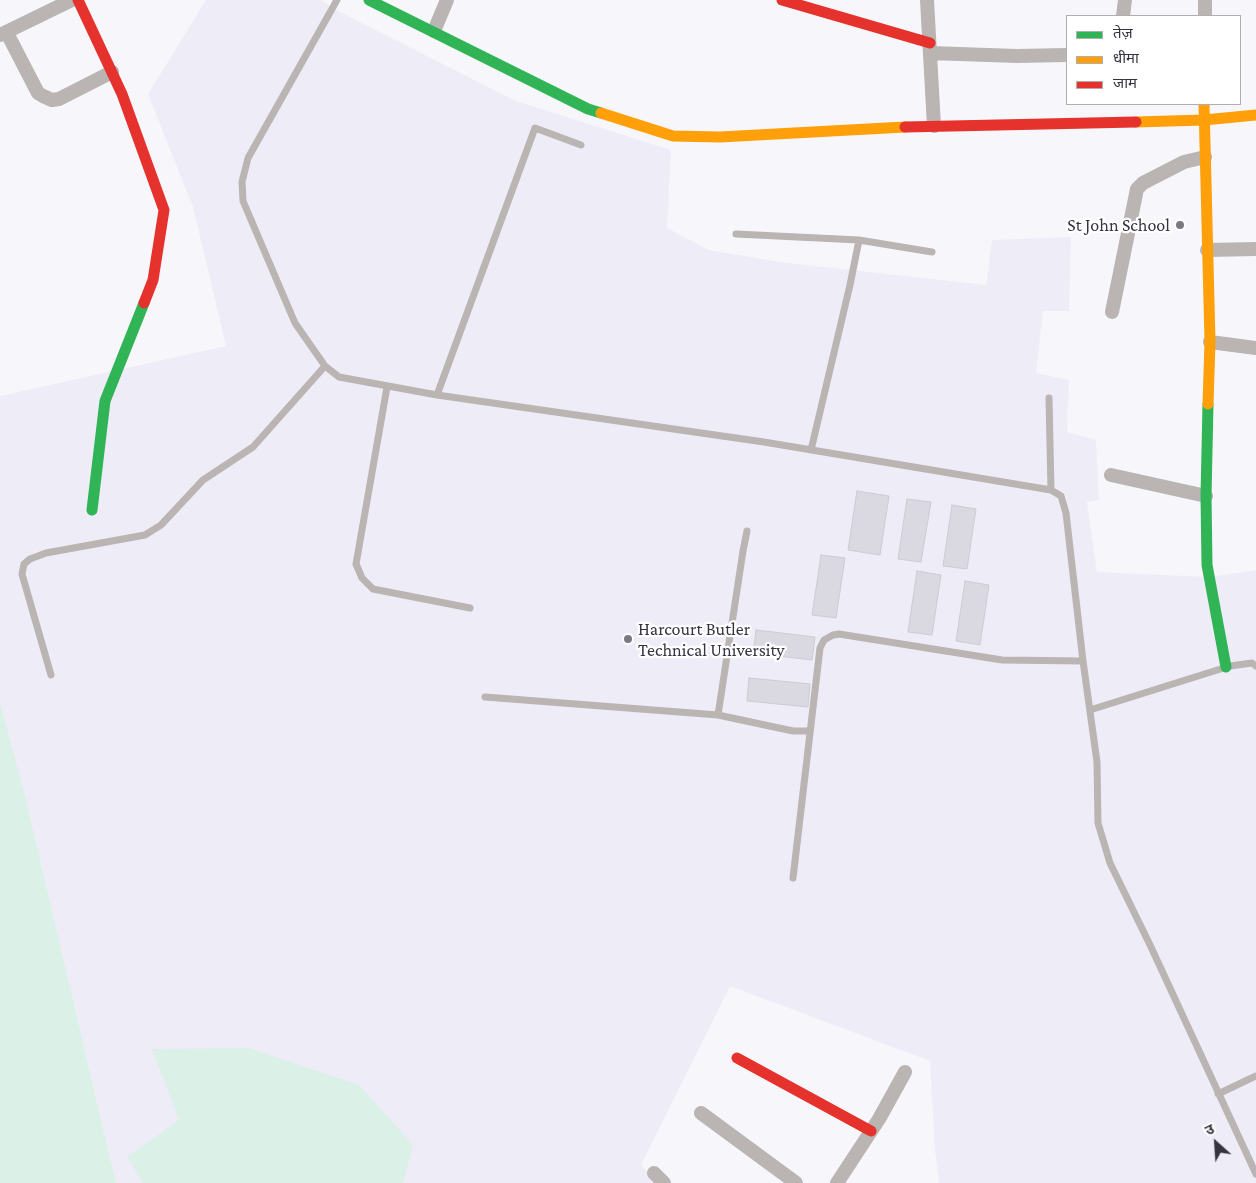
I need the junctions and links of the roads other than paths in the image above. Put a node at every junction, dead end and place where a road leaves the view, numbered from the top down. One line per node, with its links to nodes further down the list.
1 (72, 0): 13 (street)
2 (78, 0): 16 (street)
3 (337, 0): 31 (lane)
4 (369, 0): 12 (street)
5 (447, 0): 12 (street)
6 (786, 0): 14 (street)
7 (928, 0): 14 (street)
8 (1125, 0): 10 (street)
9 (1205, 0): 11 (street)
10 (1123, 15)
11 (1205, 15)
12 (434, 31): 20 (street)
13 (3, 34): 16 (street)
14 (930, 48): 15 (street); 20 (street)
15 (1066, 56)
16 (112, 72): 39 (street)
17 (1204, 105): 19 (street)
18 (1256, 115): 19 (street)
19 (1204, 120): 20 (street); 22 (street)
20 (934, 126)
21 (581, 145): 33 (lane)
22 (1205, 157): 26 (street); 28 (street)
23 (736, 234): 24 (lane)
24 (859, 240): 27 (lane); 35 (lane)
25 (1256, 249): 26 (street)
26 (1207, 250): 29 (street)
27 (932, 252)
28 (1112, 312)
29 (1210, 342): 30 (street); 38 (street)
30 (1256, 348)
31 (326, 366): 32 (lane); 45 (lane)
32 (386, 387): 33 (lane); 41 (lane)
33 (438, 395): 35 (lane)
34 (1049, 398): 37 (lane)
35 (811, 450): 37 (lane)
36 (1111, 475): 38 (street)
37 (1051, 490): 42 (lane)
38 (1206, 496): 44 (street)
39 (92, 510)
40 (748, 531): 48 (lane)
41 (470, 608)
42 (1083, 661): 47 (lane); 49 (lane)
43 (1256, 666): 44 (lane)
44 (1226, 667): 47 (lane)
45 (51, 675)
46 (485, 697): 48 (lane)
47 (1090, 710): 54 (lane)
48 (718, 714): 49 (lane)
49 (809, 731): 50 (lane)
50 (793, 878)
51 (737, 1058): 56 (street)
52 (905, 1072): 56 (street)
53 (1256, 1076): 54 (lane)
54 (1218, 1094): 58 (lane)
55 (700, 1113): 60 (street)
56 (871, 1131): 61 (street)
57 (654, 1172): 59 (street)
58 (1256, 1174)
59 (664, 1183)
60 (796, 1183)
61 (836, 1183)

